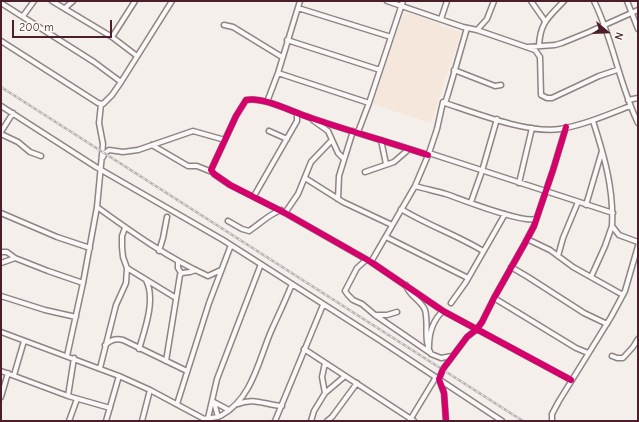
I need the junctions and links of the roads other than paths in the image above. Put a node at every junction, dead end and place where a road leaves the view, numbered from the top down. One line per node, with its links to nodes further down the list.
1 (34, 1): 21 (street)
2 (52, 1): 17 (street)
3 (73, 1): 17 (street)
4 (135, 1): 29 (street)
5 (172, 1): 35 (street)
6 (300, 1): 18 (street)
7 (387, 1): 16 (street)
8 (403, 1): 16 (street)
9 (447, 1): 22 (street)
10 (494, 1): 28 (street)
11 (531, 1): 23 (street)
12 (564, 1): 23 (street)
13 (594, 1): 25 (street)
14 (627, 1): 20 (street)
15 (1, 2): 21 (street)
16 (402, 6): 22 (street); 30 (street)
17 (65, 8): 29 (street)
18 (298, 8): 30 (street); 32 (street)
19 (638, 10): 20 (street)
20 (631, 13): 25 (street); 27 (street)
21 (23, 16): 41 (street)
22 (441, 19): 26 (street)
23 (545, 21): 33 (street)
24 (224, 25): 36 (street)
25 (604, 26): 33 (street); 39 (street)
26 (467, 28): 28 (street); 38 (street)
27 (638, 29)
28 (477, 30): 34 (street)
29 (112, 37): 35 (street)
30 (391, 37): 37 (street)
31 (1, 40): 48 (street)
32 (287, 40): 36 (street); 37 (street)
33 (539, 46): 34 (street)
34 (527, 47): 39 (street)
35 (137, 56): 41 (street)
36 (282, 57): 40 (street)
37 (380, 70): 47 (street)
38 (454, 70): 42 (street); 46 (street)
39 (618, 70): 44 (street)
40 (278, 73): 45 (street); 47 (street)
41 (121, 82): 48 (street)
42 (501, 85)
43 (638, 98): 44 (street)
44 (628, 100): 50 (street)
45 (267, 102): 52 (street); 64 (street)
46 (445, 102): 54 (street); 70 (street)
47 (370, 103): 61 (street)
48 (101, 104): 73 (street)
49 (1, 106): 51 (street)
50 (630, 106): 55 (street); 56 (street)
51 (13, 113): 62 (street); 75 (street)
52 (297, 113): 53 (street); 63 (street)
53 (312, 119): 60 (street); 65 (street)
54 (496, 119): 58 (street); 76 (street)
55 (593, 121): 57 (street); 69 (street)
56 (638, 123)
57 (566, 127): 58 (street); 82 (street)
58 (532, 128): 80 (street)
59 (269, 131): 63 (street)
60 (353, 131): 61 (street); 72 (street)
61 (358, 132): 66 (street)
62 (1, 133): 71 (street)
63 (287, 139): 83 (street)
64 (225, 140): 67 (street); 77 (street)
65 (332, 140): 72 (street); 79 (street)
66 (381, 140): 68 (street); 74 (street)
67 (152, 145): 73 (street); 77 (street)
68 (410, 149): 70 (street); 74 (street)
69 (603, 149): 87 (street); 92 (street)
70 (428, 154): 76 (street); 81 (street)
71 (41, 156)
72 (344, 159): 84 (street)
73 (101, 161): 75 (street)
74 (386, 164): 78 (street)
75 (101, 170): 88 (street); 102 (street)
76 (482, 171): 80 (street); 85 (street)
77 (212, 172): 83 (street)
78 (365, 172)
79 (305, 178): 84 (street); 90 (street)
80 (518, 183): 82 (street)
81 (415, 186): 85 (street); 89 (street)
82 (546, 191): 86 (street); 95 (street)
83 (254, 196): 90 (street)
84 (338, 199): 97 (street)
85 (471, 202): 93 (street)
86 (578, 202): 87 (street); 111 (street)
87 (586, 205): 92 (street)
88 (97, 207): 99 (street); 106 (street)
89 (401, 209): 97 (street); 108 (street)
90 (283, 212): 96 (street); 113 (street)
91 (1, 213): 106 (street)
92 (613, 213): 98 (street)
93 (505, 214): 95 (street); 108 (street)
94 (167, 217): 107 (street)
95 (536, 219): 101 (street)
96 (228, 221)
97 (392, 225): 100 (street)
98 (612, 226): 103 (street); 124 (street)
99 (125, 228): 107 (street); 119 (street)
100 (386, 237): 115 (street); 125 (street)
101 (527, 239): 111 (street); 118 (street)
102 (223, 240): 104 (street); 110 (street)
103 (638, 242)
104 (231, 245): 110 (street); 117 (street)
105 (638, 246): 131 (street)
106 (90, 248): 128 (street)
107 (159, 251): 114 (street)
108 (483, 251): 125 (street)
109 (1, 252): 112 (street)
110 (228, 254): 121 (street)
111 (558, 256): 124 (street)
112 (15, 258): 116 (street); 128 (street)
113 (366, 260): 115 (street); 139 (street)
114 (178, 262): 120 (street); 122 (street)
115 (371, 262): 130 (street)
116 (1, 263)
117 (261, 264): 129 (street); 172 (street)
118 (511, 267): 134 (street); 141 (street)
119 (127, 268): 126 (street); 146 (street)
120 (196, 270): 122 (street); 123 (street)
121 (221, 270): 123 (street); 127 (street)
122 (180, 273): 133 (street)
123 (208, 276): 127 (street)
124 (591, 277): 131 (street)
125 (468, 278): 135 (street)
126 (146, 280): 133 (street); 147 (street)
127 (217, 282): 159 (street)
128 (83, 283): 140 (street)
129 (292, 284): 136 (street); 174 (street)
130 (406, 285): 137 (street); 149 (street)
131 (623, 295): 141 (street)
132 (1, 296): 140 (street)
133 (176, 298): 155 (street)
134 (494, 298): 142 (street); 150 (street)
135 (451, 303)
136 (323, 305): 148 (street); 164 (street)
137 (443, 311): 142 (street); 149 (street)
138 (397, 312): 139 (street)
139 (375, 315): 149 (street)
140 (76, 317): 151 (street)
141 (607, 324): 150 (street)
142 (477, 329): 152 (street); 165 (street)
143 (1, 332): 145 (street)
144 (638, 339): 153 (street)
145 (24, 341): 151 (street); 161 (street)
146 (105, 346): 147 (street); 157 (street)
147 (139, 349): 155 (street)
148 (304, 349): 156 (street); 175 (street)
149 (429, 352): 152 (street)
150 (588, 353): 165 (street)
151 (67, 356): 154 (street)
152 (452, 356): 164 (street)
153 (612, 356)
154 (74, 358): 157 (street); 169 (street)
155 (166, 361): 159 (street)
156 (325, 362): 163 (street); 168 (street)
157 (100, 368): 162 (street)
158 (1, 371): 160 (street)
159 (187, 371): 173 (street)
160 (8, 373): 161 (street); 170 (street)
161 (14, 376): 169 (street)
162 (119, 376): 167 (street); 176 (street)
163 (345, 376): 166 (street); 168 (street)
164 (438, 378): 180 (street); 187 (street); 188 (street)
165 (571, 380): 189 (street)
166 (357, 383): 180 (street); 186 (street)
167 (150, 390): 173 (street); 183 (street)
168 (325, 393): 185 (street)
169 (68, 396): 171 (street)
170 (1, 397)
171 (77, 399): 176 (street); 181 (street)
172 (213, 401): 177 (street); 178 (street); 179 (street)
173 (177, 404): 179 (street)
174 (236, 405): 175 (street); 177 (street)
175 (282, 406): 184 (street)
176 (110, 408): 182 (street)
177 (229, 410): 178 (street)
178 (218, 417): 179 (street)
179 (207, 420)
180 (412, 420)
181 (69, 421)
182 (106, 421)
183 (142, 421)
184 (275, 421)
185 (311, 421)
186 (327, 421)
187 (446, 421)
188 (502, 421)
189 (552, 421)

